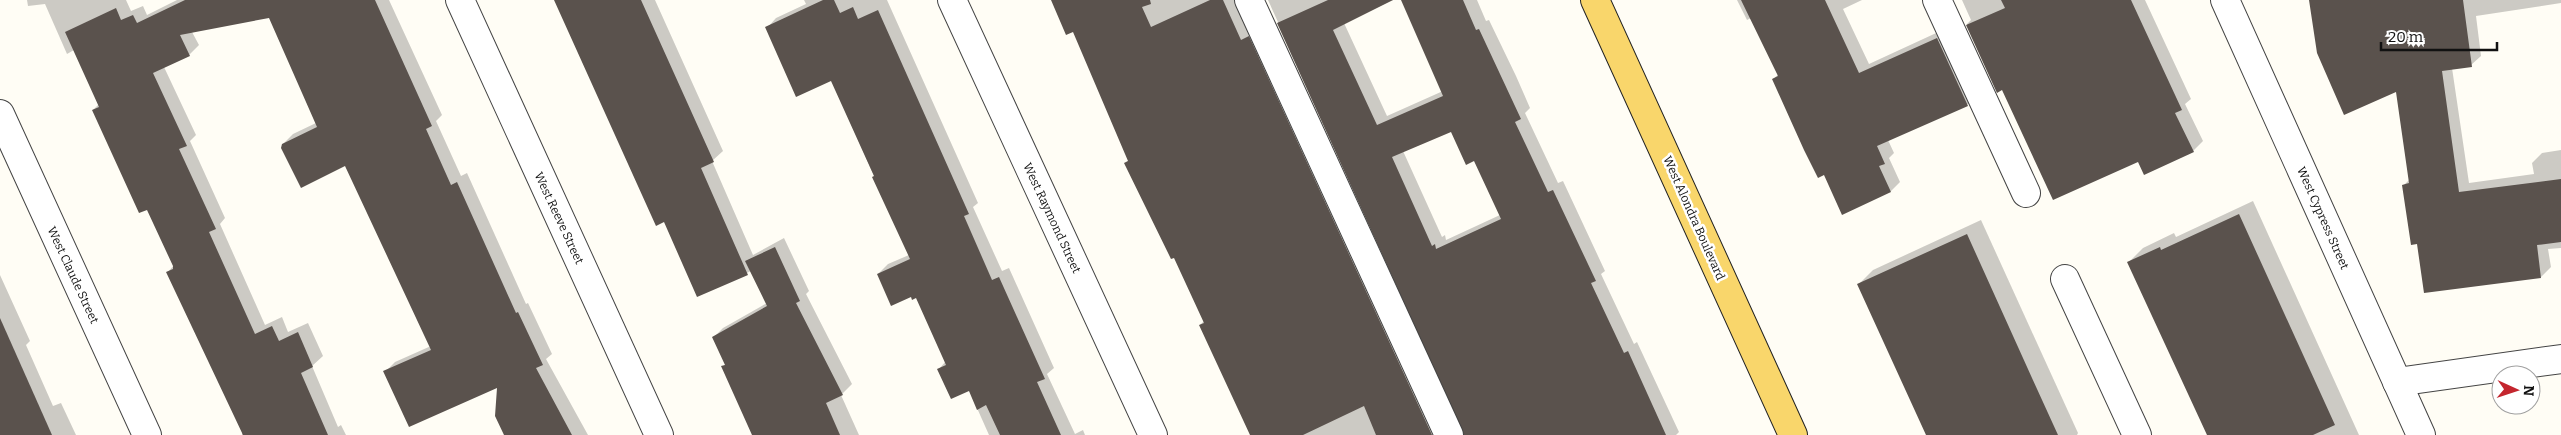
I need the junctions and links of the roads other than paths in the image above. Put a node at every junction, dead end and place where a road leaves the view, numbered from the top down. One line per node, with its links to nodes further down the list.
1 (460, 0): 13 (street, West Reeve Street)
2 (952, 0): 14 (street, West Raymond Street)
3 (1250, 0): 15 (street)
4 (1595, 0): 16 (main road, West Alondra Boulevard)
5 (1937, 0): 8 (street)
6 (2225, 0): 11 (street, West Cypress Street)
7 (0, 114): 12 (street, West Claude Street)
8 (2026, 193)
9 (2065, 279): 17 (street)
10 (2561, 359): 11 (street)
11 (2397, 382): 18 (street, West Cypress Street)
12 (147, 435)
13 (659, 435)
14 (1153, 435)
15 (1449, 435)
16 (1793, 435)
17 (2137, 435)
18 (2422, 435)

